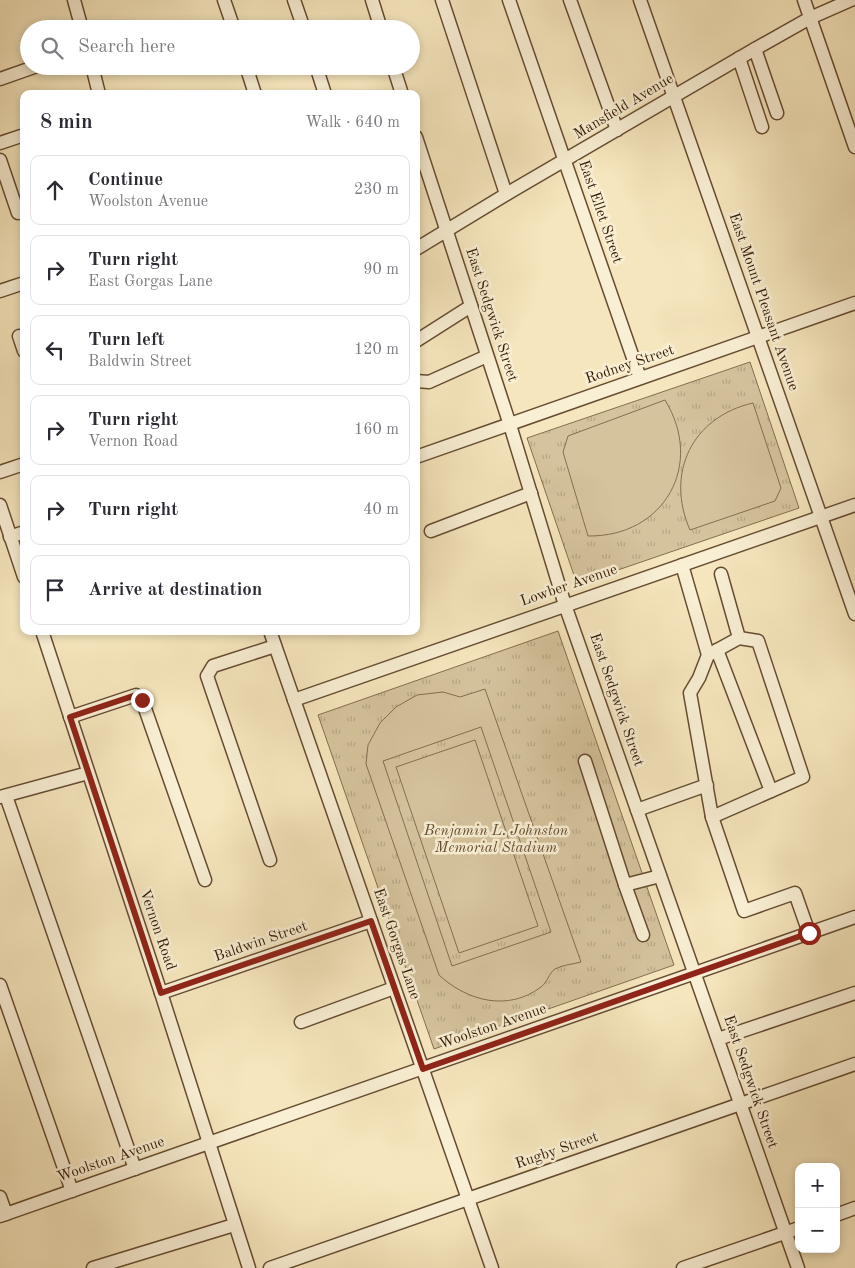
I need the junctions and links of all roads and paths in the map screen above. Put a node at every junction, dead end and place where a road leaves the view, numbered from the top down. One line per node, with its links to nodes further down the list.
1 (74, 0): 12 (street)
2 (224, 0): 13 (street)
3 (294, 0): 14 (street)
4 (372, 0): 15 (street)
5 (442, 0): 38 (street)
6 (509, 0): 37 (street, East Ellet Street)
7 (570, 0): 31 (street)
8 (640, 0): 28 (street, East Mount Pleasant Avenue)
9 (804, 0): 11 (street)
10 (851, 0): 11 (street, Mansfield Avenue)
11 (810, 18): 16 (street, Mansfield Avenue); 34 (street)
12 (80, 20)
13 (231, 20)
14 (301, 20)
15 (378, 20)
16 (755, 49): 17 (street, Mansfield Avenue); 29 (street)
17 (739, 58): 28 (street, Mansfield Avenue); 30 (street)
18 (20, 72): 23 (street)
19 (94, 75): 24 (street)
20 (249, 75): 25 (street)
21 (319, 75): 26 (street)
22 (396, 75): 27 (street)
23 (0, 79)
24 (98, 90)
25 (254, 90)
26 (324, 90)
27 (401, 90)
28 (674, 96): 31 (street, Mansfield Avenue); 48 (street, East Mount Pleasant Avenue)
29 (777, 113)
30 (762, 127)
31 (617, 130): 37 (street, Mansfield Avenue)
32 (20, 136): 33 (street)
33 (0, 143)
34 (855, 147)
35 (420, 150): 40 (street, East Sedgwick Street)
36 (0, 160): 39 (street)
37 (565, 161): 38 (street, Mansfield Avenue); 51 (street, East Ellet Street)
38 (506, 194): 40 (street, Mansfield Avenue)
39 (20, 212)
40 (446, 231): 41 (street, Mansfield Avenue); 45 (street, East Sedgwick Street)
41 (420, 247)
42 (20, 284): 43 (street)
43 (0, 291)
44 (855, 303): 48 (street, Rodney Street)
45 (471, 306): 47 (street); 50 (street, East Sedgwick Street)
46 (19, 336): 49 (street)
47 (420, 338)
48 (758, 338): 51 (street, Rodney Street); 60 (street, East Mount Pleasant Avenue)
49 (20, 339)
50 (487, 356): 52 (street); 53 (street, East Sedgwick Street)
51 (640, 378): 53 (street, Rodney Street)
52 (420, 381)
53 (510, 425): 54 (street, Rodney Street); 57 (street, East Sedgwick Street)
54 (420, 456)
55 (20, 465): 56 (street)
56 (0, 472)
57 (531, 493): 61 (street); 67 (street, East Sedgwick Street)
58 (0, 505): 63 (street)
59 (855, 505): 60 (street, Lowber Avenue)
60 (821, 516): 65 (street, Lowber Avenue); 68 (street, East Mount Pleasant Avenue)
61 (431, 530)
62 (20, 533): 63 (street)
63 (10, 536): 64 (street)
64 (20, 565)
65 (682, 565): 67 (street, Lowber Avenue); 73 (street)
66 (721, 574): 71 (street)
67 (565, 605): 74 (street, Lowber Avenue); 81 (street, East Sedgwick Street)
68 (855, 614)
69 (43, 635): 75 (street, Vernon Road)
70 (271, 635): 72 (street, East Gorgas Lane)
71 (739, 638): 73 (street); 79 (street)
72 (275, 646): 74 (street, East Gorgas Lane); 83 (street)
73 (713, 653): 78 (street); 79 (street)
74 (294, 700): 88 (street, East Gorgas Lane)
75 (70, 717): 77 (street, Vernon Road); 85 (street)
76 (584, 761): 86 (street)
77 (88, 773): 80 (street); 94 (street, Vernon Road)
78 (706, 785): 81 (street); 82 (street)
79 (771, 791): 82 (street)
80 (3, 796): 102 (street)
81 (636, 810): 84 (street, East Sedgwick Street)
82 (712, 817): 89 (street)
83 (270, 860)
84 (660, 876): 86 (street); 91 (street, East Sedgwick Street)
85 (205, 880)
86 (625, 886): 90 (street)
87 (855, 917): 89 (street, Woolston Avenue)
88 (371, 921): 93 (street, East Gorgas Lane); 94 (street, Baldwin Street)
89 (809, 933): 91 (street, Woolston Avenue)
90 (644, 935)
91 (695, 974): 97 (street, East Sedgwick Street); 99 (street, Woolston Avenue)
92 (0, 985): 103 (street)
93 (394, 988): 96 (street); 99 (street, East Gorgas Lane)
94 (161, 993): 101 (street, Vernon Road)
95 (855, 993): 97 (street)
96 (301, 1022)
97 (718, 1039): 100 (street, East Sedgwick Street)
98 (855, 1064): 100 (street, Rugby Street)
99 (423, 1069): 101 (street, Woolston Avenue); 105 (street, East Gorgas Lane)
100 (740, 1104): 105 (street, Rugby Street); 111 (street, East Sedgwick Street)
101 (208, 1143): 102 (street, Woolston Avenue); 109 (street, Vernon Road)
102 (135, 1169): 103 (street, Woolston Avenue)
103 (72, 1191): 108 (street, Woolston Avenue)
104 (0, 1197): 108 (street)
105 (468, 1199): 114 (street, Rugby Street); 115 (street, East Gorgas Lane)
106 (855, 1208): 107 (street)
107 (840, 1213)
108 (3, 1215)
109 (234, 1224): 112 (street); 113 (street, Vernon Road)
110 (795, 1229): 111 (street)
111 (786, 1232): 116 (street); 117 (street, East Sedgwick Street)
112 (93, 1268)
113 (249, 1268)
114 (270, 1268)
115 (492, 1268)
116 (683, 1268)
117 (798, 1268)

